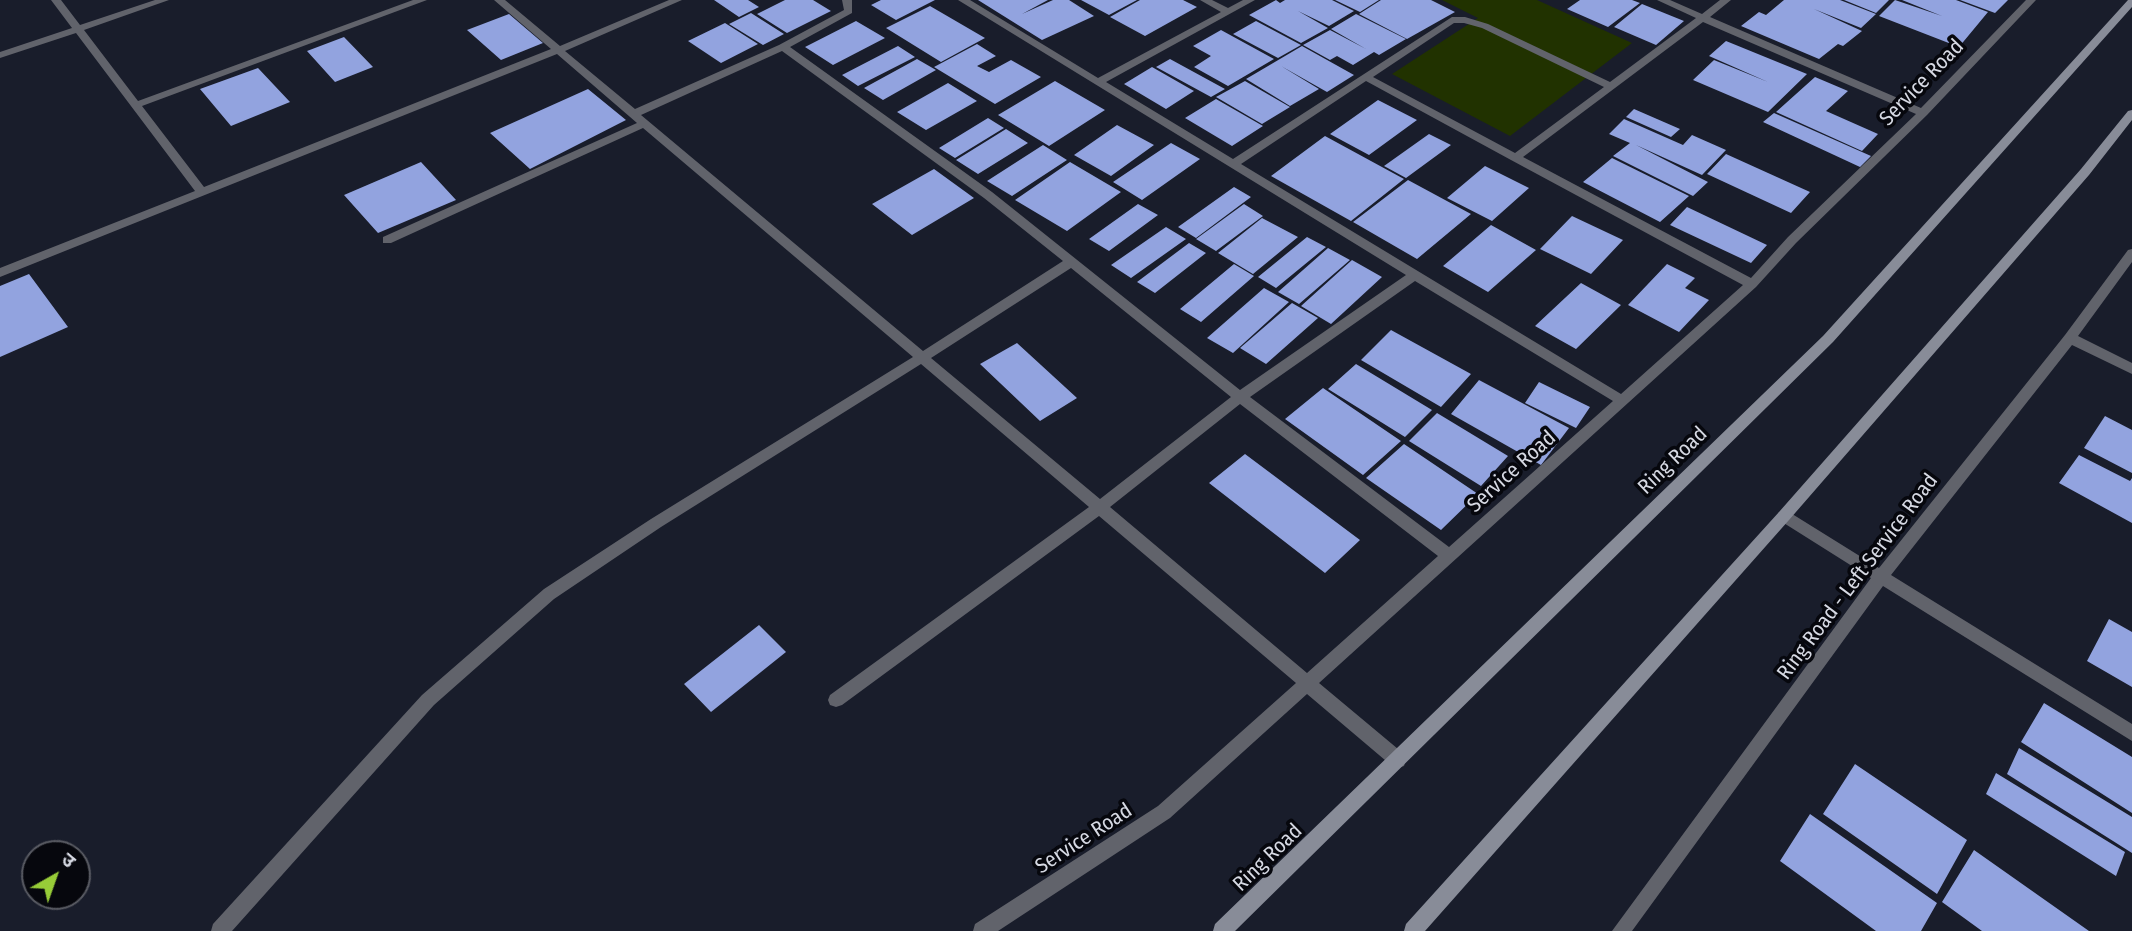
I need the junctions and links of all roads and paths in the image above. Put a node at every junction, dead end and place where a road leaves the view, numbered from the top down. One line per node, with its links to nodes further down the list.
1 (56, 0): 16 (street)
2 (164, 0): 16 (street)
3 (422, 0): 23 (street)
4 (499, 0): 18 (street)
5 (677, 0): 18 (street)
6 (847, 0): 17 (street)
7 (963, 0): 21 (street)
8 (1205, 0): 14 (street)
9 (1250, 0): 14 (street)
10 (1662, 0): 15 (street)
11 (1726, 0): 15 (street)
12 (2031, 0): 24 (street, Service Road)
13 (2132, 1): 48 (main road, Ring Road)
14 (1228, 12): 21 (street)
15 (1703, 17): 22 (street); 24 (street)
16 (77, 28): 19 (street); 23 (street)
17 (783, 47): 26 (street); 32 (street)
18 (559, 50): 26 (street); 29 (street)
19 (0, 55)
20 (1365, 77): 22 (street); 27 (street); 28 (street)
21 (1098, 82): 28 (street)
22 (1611, 86): 27 (street)
23 (136, 106): 29 (street)
24 (1923, 113): 35 (street, Service Road)
25 (2132, 113): 42 (main road)
26 (640, 118): 30 (street); 37 (street)
27 (1515, 158): 35 (street)
28 (1233, 164): 34 (street)
29 (201, 191): 33 (street)
30 (387, 240)
31 (2132, 253): 36 (street, Ring Road - Left Service Road)
32 (1071, 262): 37 (street); 39 (street)
33 (0, 273)
34 (1415, 275): 39 (street); 40 (street)
35 (1752, 284): 40 (street, Service Road)
36 (2070, 338): 38 (street); 44 (street, Ring Road - Left Service Road)
37 (923, 357): 41 (street); 49 (street)
38 (2132, 369)
39 (1240, 397): 41 (street); 43 (street)
40 (1623, 401): 43 (street, Service Road)
41 (1100, 507): 45 (street); 46 (street)
42 (1784, 516): 44 (street); 52 (main road)
43 (1449, 556): 45 (street, Service Road)
44 (1881, 578): 47 (street); 53 (street, Ring Road - Left Service Road)
45 (1307, 683): 48 (street); 50 (street, Service Road)
46 (836, 700)
47 (2132, 733)
48 (1398, 760): 51 (main road, Ring Road)
49 (220, 931)
50 (982, 931)
51 (1222, 931)
52 (1413, 931)
53 (1621, 931)

